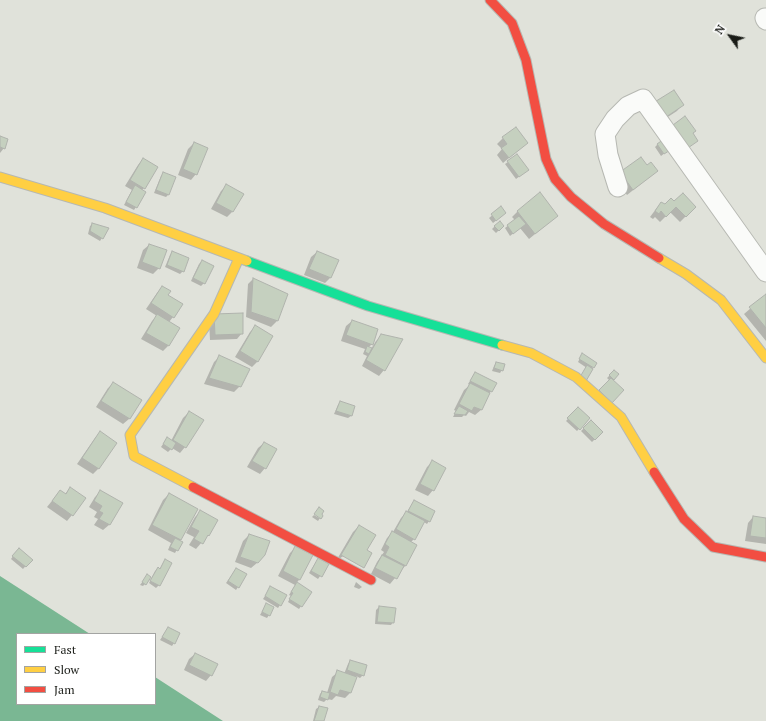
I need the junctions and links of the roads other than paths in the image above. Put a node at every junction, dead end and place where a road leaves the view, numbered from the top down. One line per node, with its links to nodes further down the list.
1 (490, 0): 6 (street)
2 (0, 177): 4 (street)
3 (618, 187): 5 (street)
4 (239, 258): 7 (street); 8 (street)
5 (766, 272)
6 (766, 358)
7 (766, 557)
8 (371, 580)

